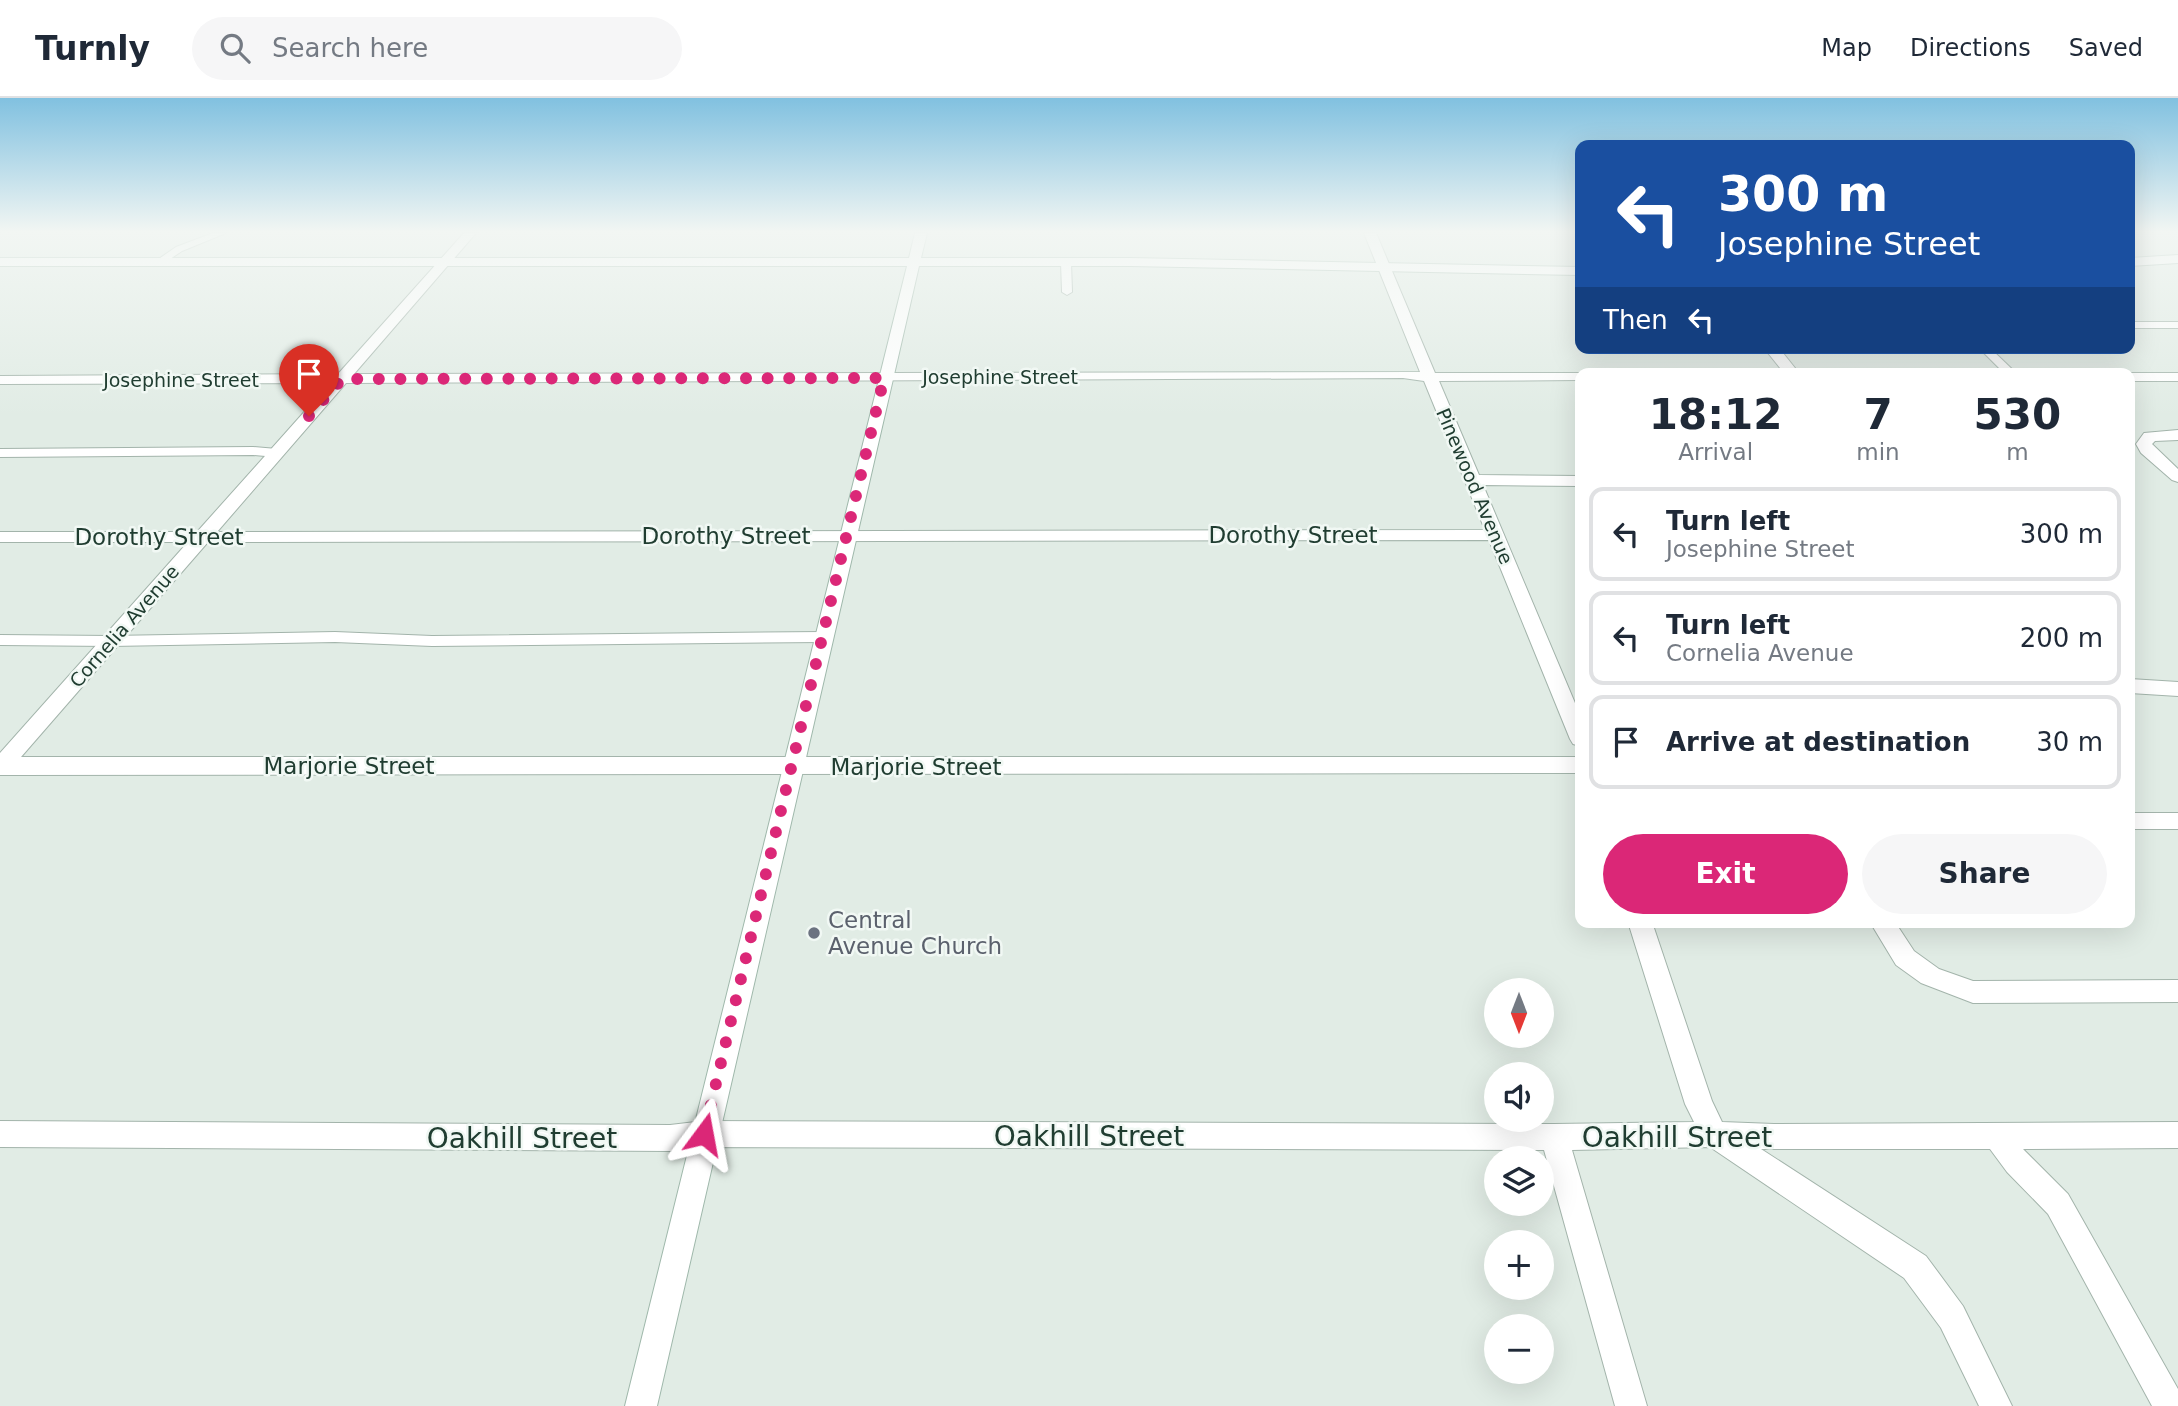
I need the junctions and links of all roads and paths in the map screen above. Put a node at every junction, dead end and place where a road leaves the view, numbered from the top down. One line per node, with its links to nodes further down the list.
1 (417, 294): 15 (street, Cornelia Avenue)
2 (906, 294): 14 (street)
3 (1395, 294): 11 (street, Pinewood Avenue)
4 (2135, 325): 5 (lane)
5 (2178, 325)
6 (1776, 354): 8 (street)
7 (1990, 354): 9 (lane)
8 (1788, 368)
9 (2006, 368)
10 (1575, 376): 11 (street, Josephine Street)
11 (1429, 377): 14 (street, Josephine Street); 21 (street, Pinewood Avenue)
12 (2135, 377): 13 (street)
13 (2178, 377)
14 (884, 378): 15 (street, Josephine Street); 25 (street)
15 (342, 379): 16 (street, Josephine Street); 19 (street, Cornelia Avenue)
16 (0, 380)
17 (2178, 435): 20 (street)
18 (0, 453): 19 (lane)
19 (277, 453): 24 (street, Cornelia Avenue)
20 (2178, 477)
21 (1474, 480): 22 (street); 23 (street, Pinewood Avenue)
22 (1575, 481)
23 (1495, 535): 25 (street, Dorothy Street); 32 (street, Pinewood Avenue)
24 (202, 536): 25 (street, Dorothy Street); 26 (street, Dorothy Street); 29 (street, Cornelia Avenue)
25 (847, 536): 27 (street)
26 (0, 537)
27 (823, 637): 29 (lane); 35 (street)
28 (0, 640): 29 (lane)
29 (111, 641): 34 (street, Cornelia Avenue)
30 (2135, 686): 31 (street)
31 (2178, 689)
32 (1575, 727)
33 (1575, 765): 35 (street, Marjorie Street)
34 (1, 766): 35 (street, Marjorie Street)
35 (792, 767): 41 (street)
36 (2135, 821): 37 (street)
37 (2178, 821)
38 (1642, 928): 42 (street)
39 (1886, 928): 40 (street)
40 (2178, 992)
41 (704, 1134): 43 (street, Oakhill Street); 46 (street, Oakhill Street); 47 (street)
42 (1714, 1134): 45 (street, Oakhill Street); 46 (street, Oakhill Street); 49 (street)
43 (0, 1135)
44 (2178, 1135): 45 (street, Oakhill Street)
45 (1998, 1137): 50 (street)
46 (1554, 1138): 48 (street)
47 (641, 1406)
48 (1631, 1406)
49 (1996, 1406)
50 (2170, 1406)

